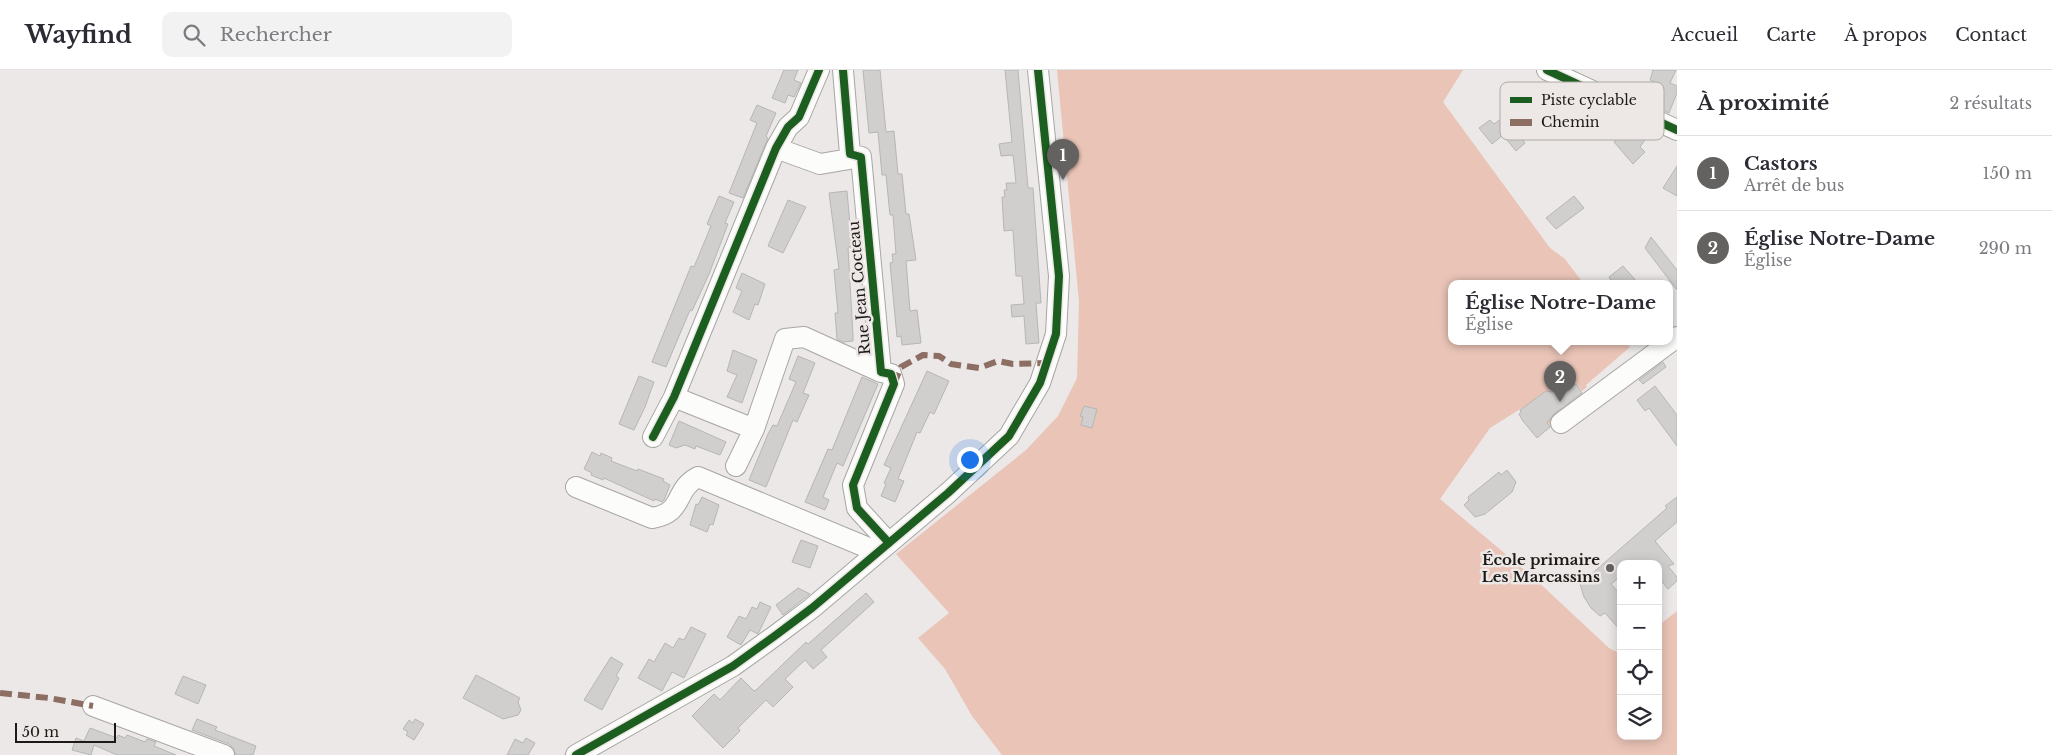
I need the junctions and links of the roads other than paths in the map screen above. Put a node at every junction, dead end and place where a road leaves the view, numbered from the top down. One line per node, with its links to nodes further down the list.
1 (819, 70): 8 (street)
2 (843, 70): 9 (street)
3 (1038, 70): 18 (street)
4 (1547, 70): 5 (street)
5 (1573, 82)
6 (1664, 124): 7 (street)
7 (1677, 130)
8 (776, 148): 9 (street); 12 (street)
9 (861, 157): 11 (street, Rue Jean Cocteau)
10 (1666, 345): 13 (street)
11 (881, 372): 14 (street, Rue Jean Cocteau); 18 (street, Rue Jean Cocteau)
12 (674, 397): 14 (street); 15 (street)
13 (1561, 423)
14 (754, 429): 16 (street, Rue Jean Cocteau)
15 (653, 436)
16 (736, 466)
17 (576, 487): 18 (street)
18 (884, 548): 21 (street)
19 (93, 706): 20 (street)
20 (224, 755)
21 (576, 755)

